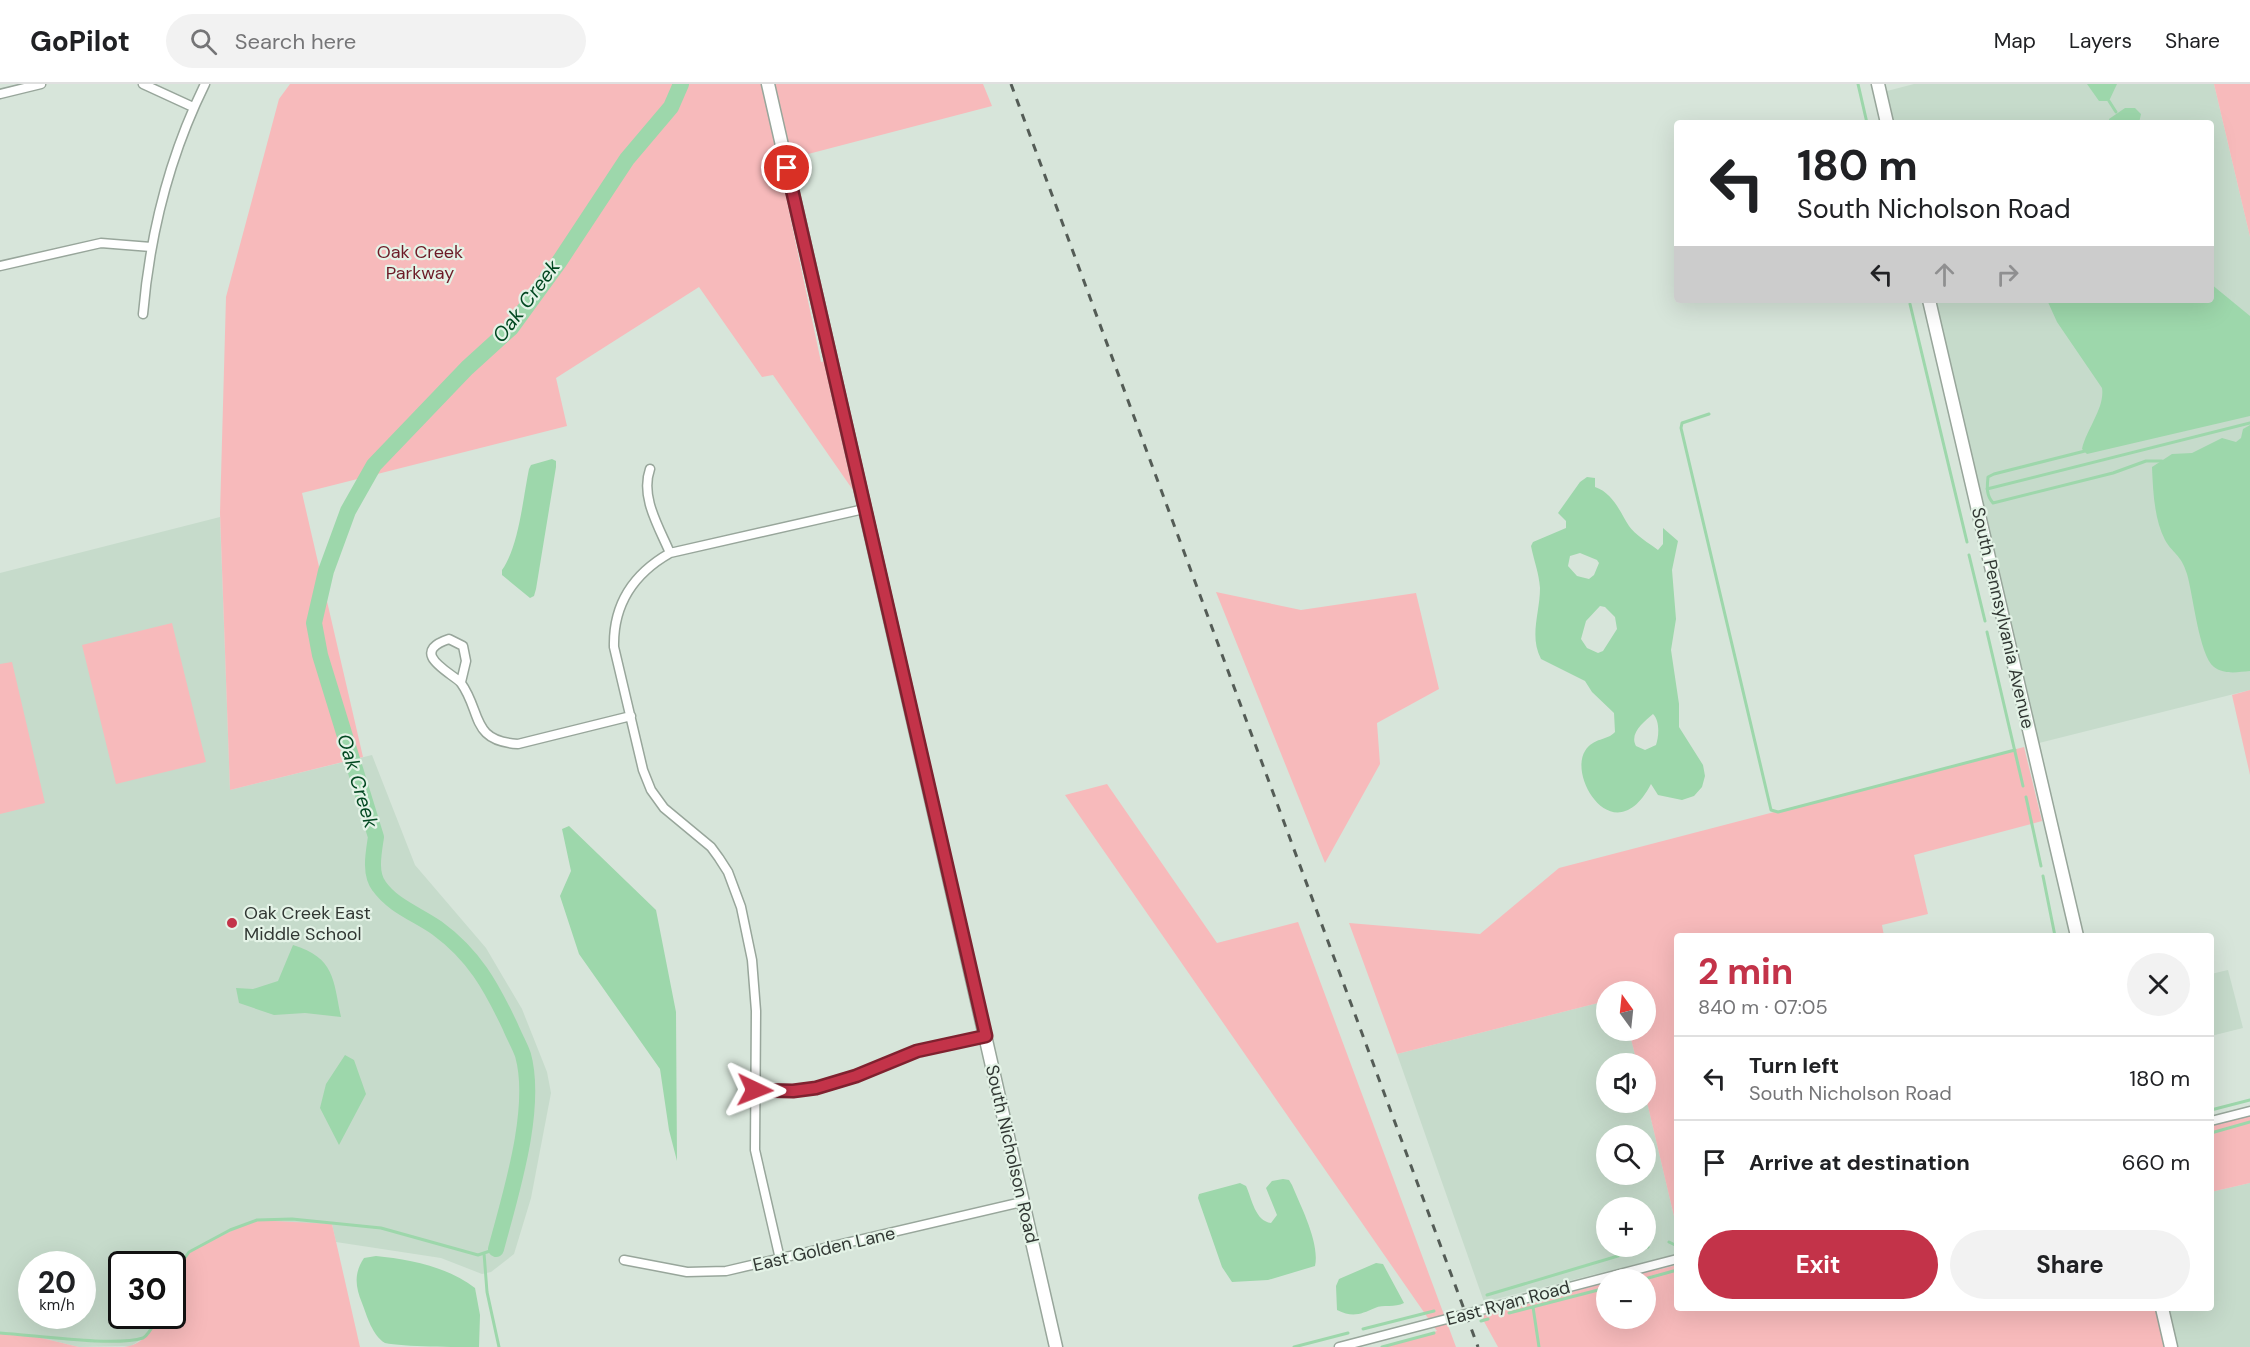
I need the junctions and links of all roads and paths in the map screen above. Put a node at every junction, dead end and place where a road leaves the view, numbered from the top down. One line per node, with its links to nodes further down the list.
1 (41, 84): 6 (street)
2 (143, 84): 7 (street)
3 (205, 84): 7 (street)
4 (768, 84): 14 (street, South Nicholson Road)
5 (1878, 84): 8 (street)
6 (0, 94)
7 (194, 107): 9 (street)
8 (1886, 120)
9 (151, 247): 10 (street); 12 (street)
10 (0, 266)
11 (1930, 303): 18 (street, South Pennsylvania Avenue)
12 (143, 314)
13 (650, 469): 15 (street)
14 (864, 509): 15 (street); 19 (street, South Nicholson Road)
15 (670, 553): 17 (street)
16 (461, 682): 16 (street); 17 (street)
17 (631, 716): 20 (street)
18 (2076, 933)
19 (986, 1036): 20 (street); 23 (street, South Nicholson Road)
20 (755, 1090): 24 (street)
21 (2250, 1111): 22 (street)
22 (2214, 1120)
23 (1022, 1202): 24 (street, East Golden Lane); 28 (street, South Nicholson Road)
24 (780, 1259): 25 (street, East Golden Lane)
25 (624, 1260)
26 (1674, 1260): 29 (street, East Ryan Road)
27 (2163, 1311): 30 (street)
28 (1056, 1347)
29 (1339, 1347)
30 (2171, 1347)

